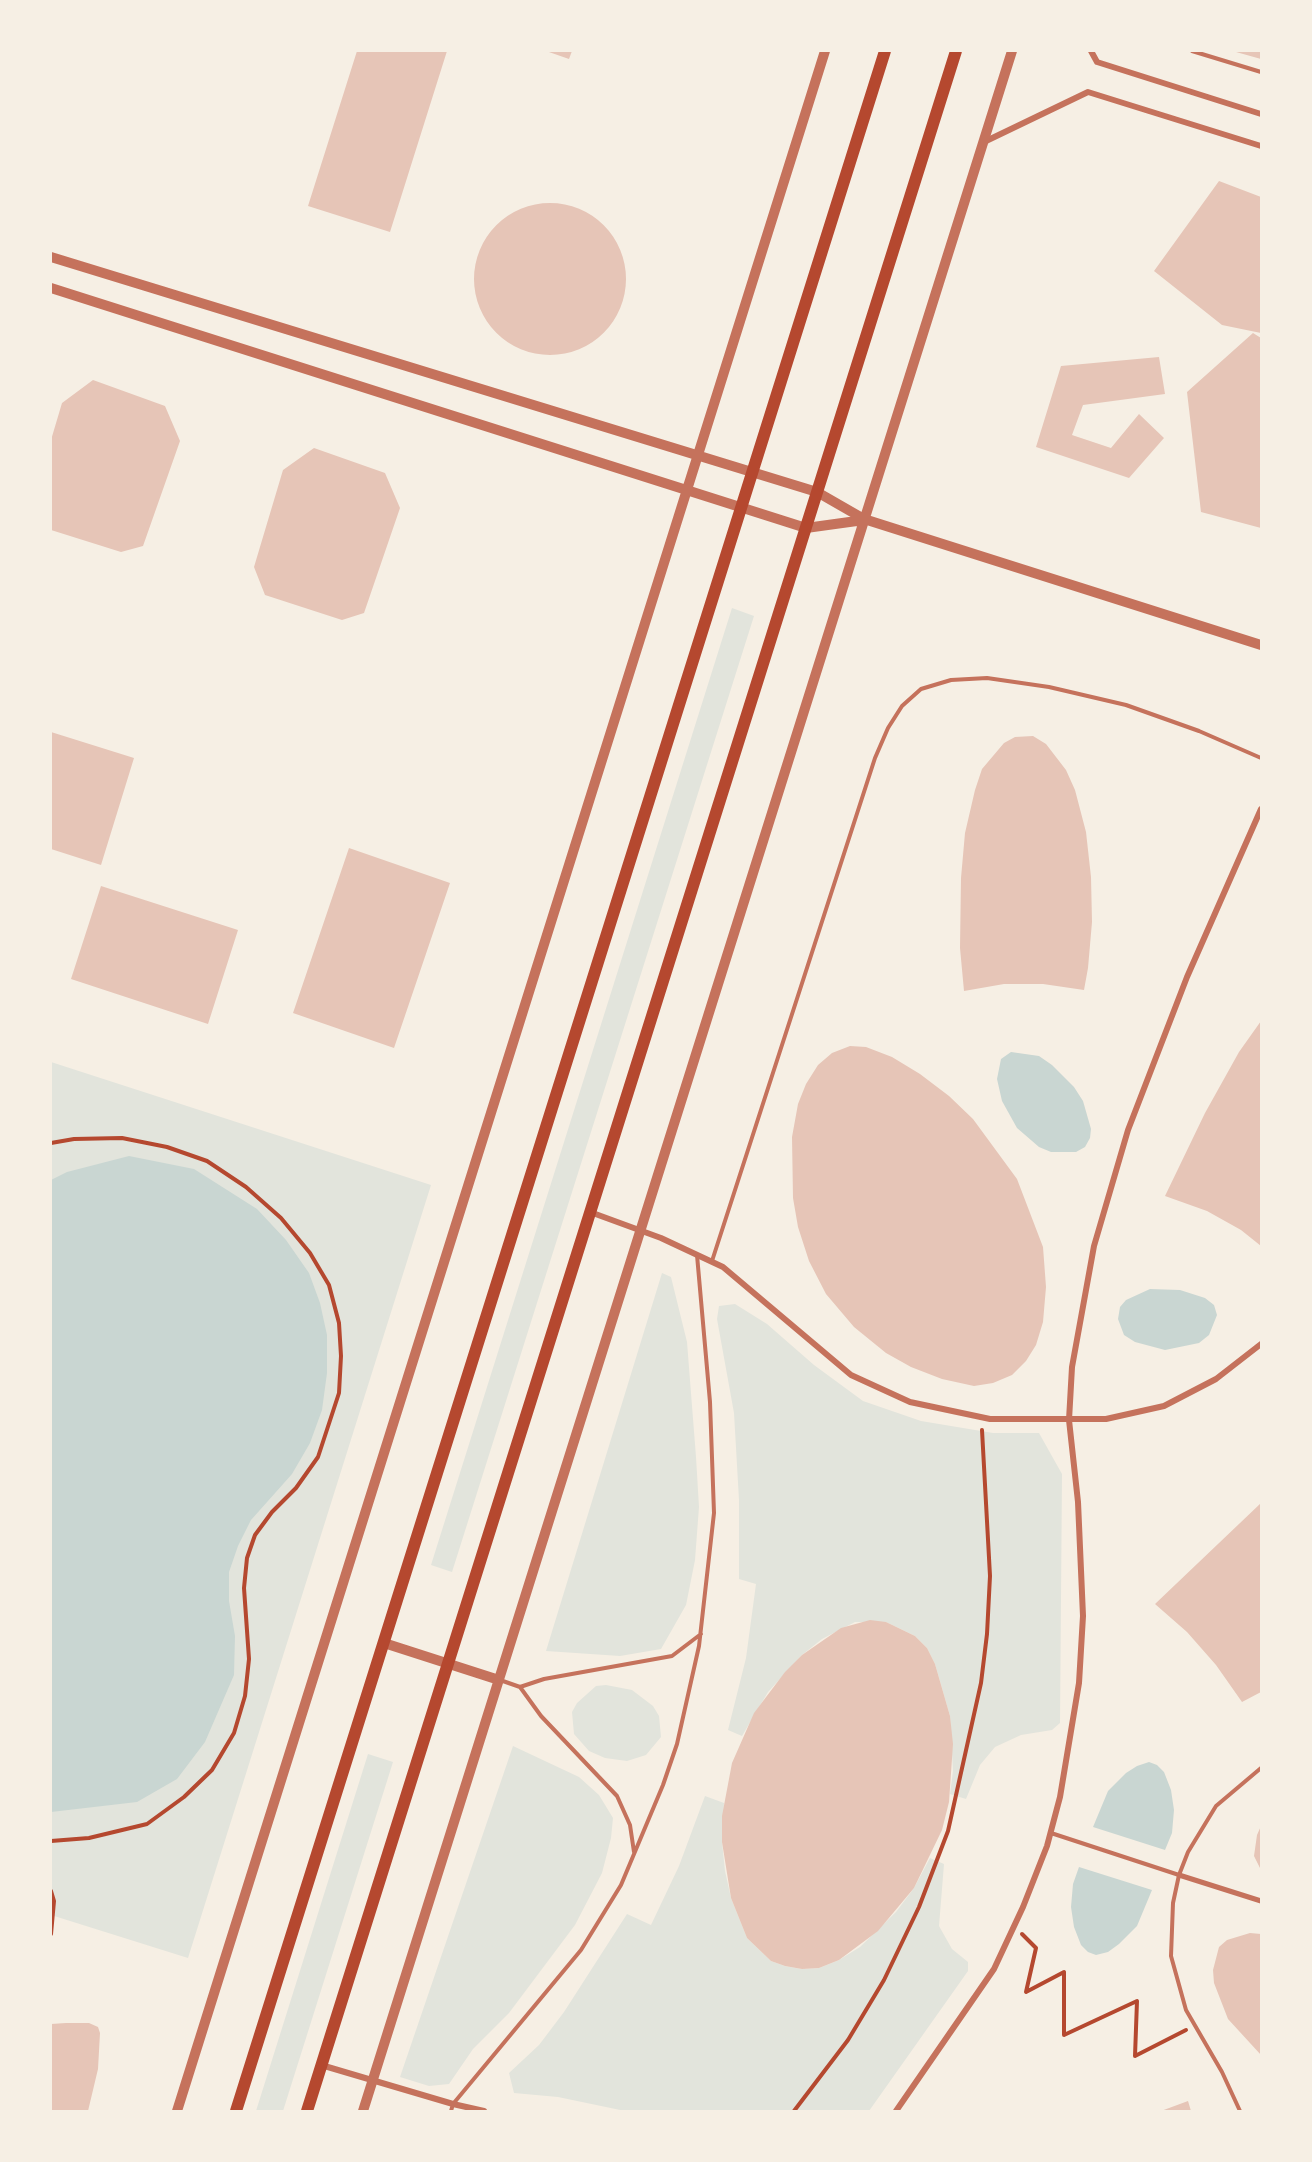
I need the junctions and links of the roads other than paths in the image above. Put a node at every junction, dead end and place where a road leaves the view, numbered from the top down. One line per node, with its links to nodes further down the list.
1 (825, 51): 13 (street)
2 (885, 51): 14 (main road)
3 (956, 51): 16 (main road)
4 (1012, 51): 9 (street)
5 (1091, 51): 8 (street)
6 (1192, 51): 7 (lane)
7 (1261, 72)
8 (1261, 114)
9 (983, 142): 10 (street); 18 (street)
10 (1261, 146)
11 (51, 257): 13 (street)
12 (51, 288): 15 (street)
13 (698, 455): 14 (street); 15 (street)
14 (752, 472): 16 (street); 17 (main road)
15 (687, 490): 17 (street); 42 (street)
16 (817, 492): 18 (street); 19 (main road)
17 (741, 507): 19 (street); 30 (main road)
18 (864, 519): 19 (street); 20 (street); 24 (street)
19 (806, 528): 23 (main road)
20 (1261, 645)
21 (1261, 758): 26 (lane)
22 (1261, 809): 28 (street)
23 (590, 1212): 24 (street); 31 (main road)
24 (641, 1230): 25 (street); 32 (street)
25 (697, 1254): 26 (street); 29 (lane)
26 (712, 1261): 28 (street)
27 (1261, 1344): 28 (street)
28 (1069, 1420): 35 (street)
29 (701, 1634): 33 (lane); 36 (lane)
30 (384, 1643): 31 (street); 43 (main road)
31 (448, 1664): 32 (street); 39 (main road)
32 (499, 1680): 33 (lane); 40 (street)
33 (520, 1687): 36 (lane)
34 (1261, 1768): 37 (lane)
35 (1051, 1833): 37 (lane); 47 (street)
36 (634, 1853): 41 (lane)
37 (1179, 1875): 38 (street); 48 (lane)
38 (1261, 1901)
39 (321, 2065): 40 (street); 44 (main road)
40 (373, 2081): 41 (street); 45 (street)
41 (452, 2108): 46 (street)
42 (177, 2111)
43 (236, 2111)
44 (307, 2111)
45 (363, 2111)
46 (483, 2111)
47 (896, 2111)
48 (1240, 2111)

